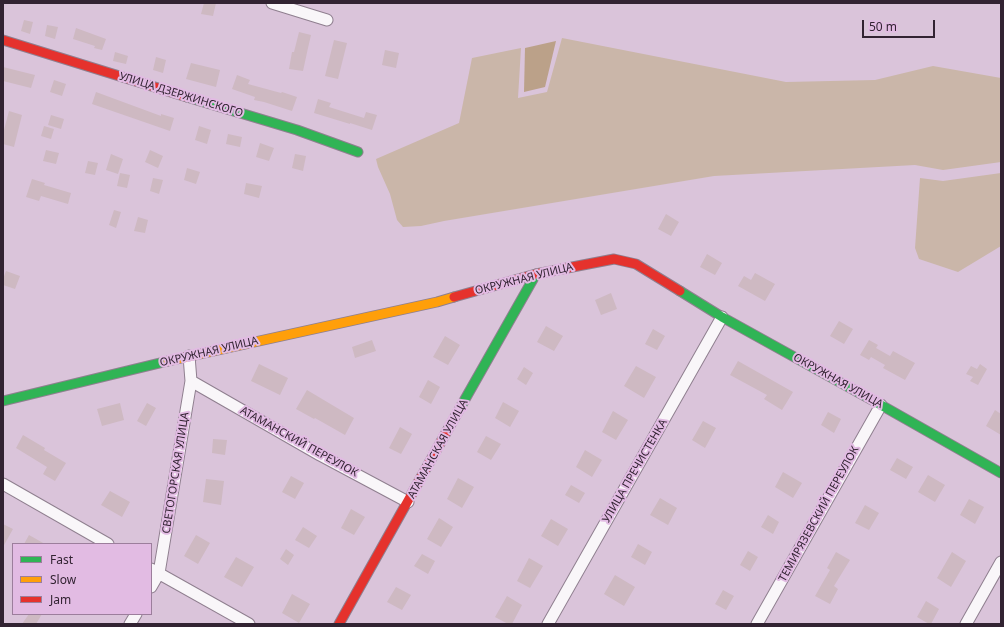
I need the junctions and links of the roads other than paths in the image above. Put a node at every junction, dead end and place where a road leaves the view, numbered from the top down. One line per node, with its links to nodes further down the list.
1 (272, 3): 2 (street)
2 (327, 20)
3 (3, 40): 4 (street, УЛИЦА ДЗЕРЖИНСКОГО)
4 (358, 152)
5 (536, 274): 6 (street, ОКРУЖНАЯ УЛИЦА); 7 (street, ОКРУЖНАЯ УЛИЦА); 13 (street, АТАМАНСКАЯ УЛИЦА)
6 (722, 317): 10 (street, ОКРУЖНАЯ УЛИЦА); 22 (street, УЛИЦА ПРЕЧИСТЕНКА)
7 (189, 356): 8 (street, СВЕТОГОРСКАЯ УЛИЦА); 9 (street, ОКРУЖНАЯ УЛИЦА)
8 (191, 381): 13 (street, АТАМАНСКИЙ ПЕРЕУЛОК); 16 (street, СВЕТОГОРСКАЯ УЛИЦА)
9 (3, 401)
10 (881, 405): 11 (street, ОКРУЖНАЯ УЛИЦА); 23 (street, ТЕМИРЯЗЕВСКИЙ ПЕРЕУЛОК)
11 (1001, 473)
12 (3, 484): 14 (street)
13 (408, 502): 21 (street, АТАМАНСКАЯ УЛИЦА)
14 (106, 543)
15 (1001, 562): 24 (street)
16 (155, 571): 17 (street, СВЕТОГОРСКАЯ УЛИЦА); 20 (street)
17 (152, 583)
18 (135, 615): 19 (street)
19 (130, 624)
20 (249, 624)
21 (339, 624)
22 (548, 624)
23 (758, 624)
24 (966, 624)

